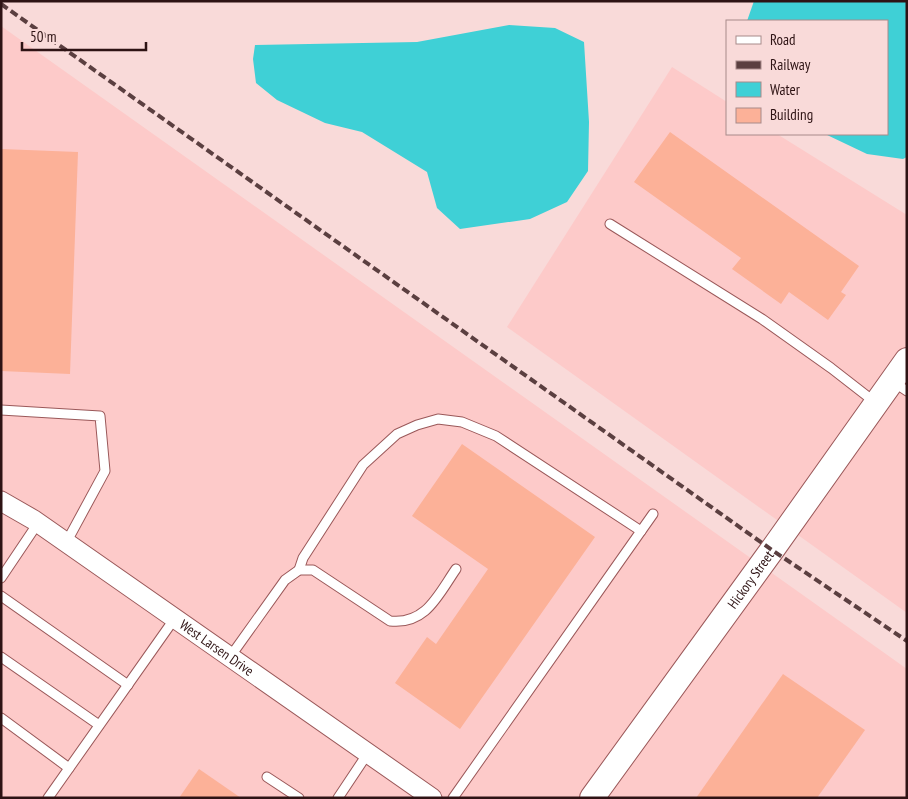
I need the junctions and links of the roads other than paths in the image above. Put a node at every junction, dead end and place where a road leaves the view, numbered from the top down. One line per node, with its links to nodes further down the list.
1 (610, 224): 4 (lane)
2 (907, 360): 3 (street, Hickory Street)
3 (899, 386): 4 (street, Hickory Street)
4 (876, 403): 29 (street, Hickory Street)
5 (1, 410): 10 (lane)
6 (1, 501): 8 (street, West Larsen Drive)
7 (653, 514): 9 (lane)
8 (38, 523): 10 (street, West Larsen Drive); 13 (lane)
9 (641, 531): 12 (lane); 28 (lane)
10 (66, 542): 15 (street, West Larsen Drive)
11 (456, 569): 12 (lane)
12 (299, 570): 17 (lane)
13 (1, 578)
14 (1, 596): 18 (lane)
15 (175, 618): 17 (street, West Larsen Drive); 18 (lane)
16 (1, 657): 20 (lane)
17 (230, 657): 21 (street, West Larsen Drive)
18 (128, 685): 20 (lane)
19 (1, 718): 22 (lane)
20 (99, 725): 22 (lane)
21 (368, 753): 26 (lane); 27 (street, West Larsen Drive)
22 (69, 768): 24 (lane)
23 (267, 777): 25 (lane)
24 (48, 798)
25 (299, 798)
26 (338, 798)
27 (432, 798)
28 (453, 798)
29 (592, 798)

